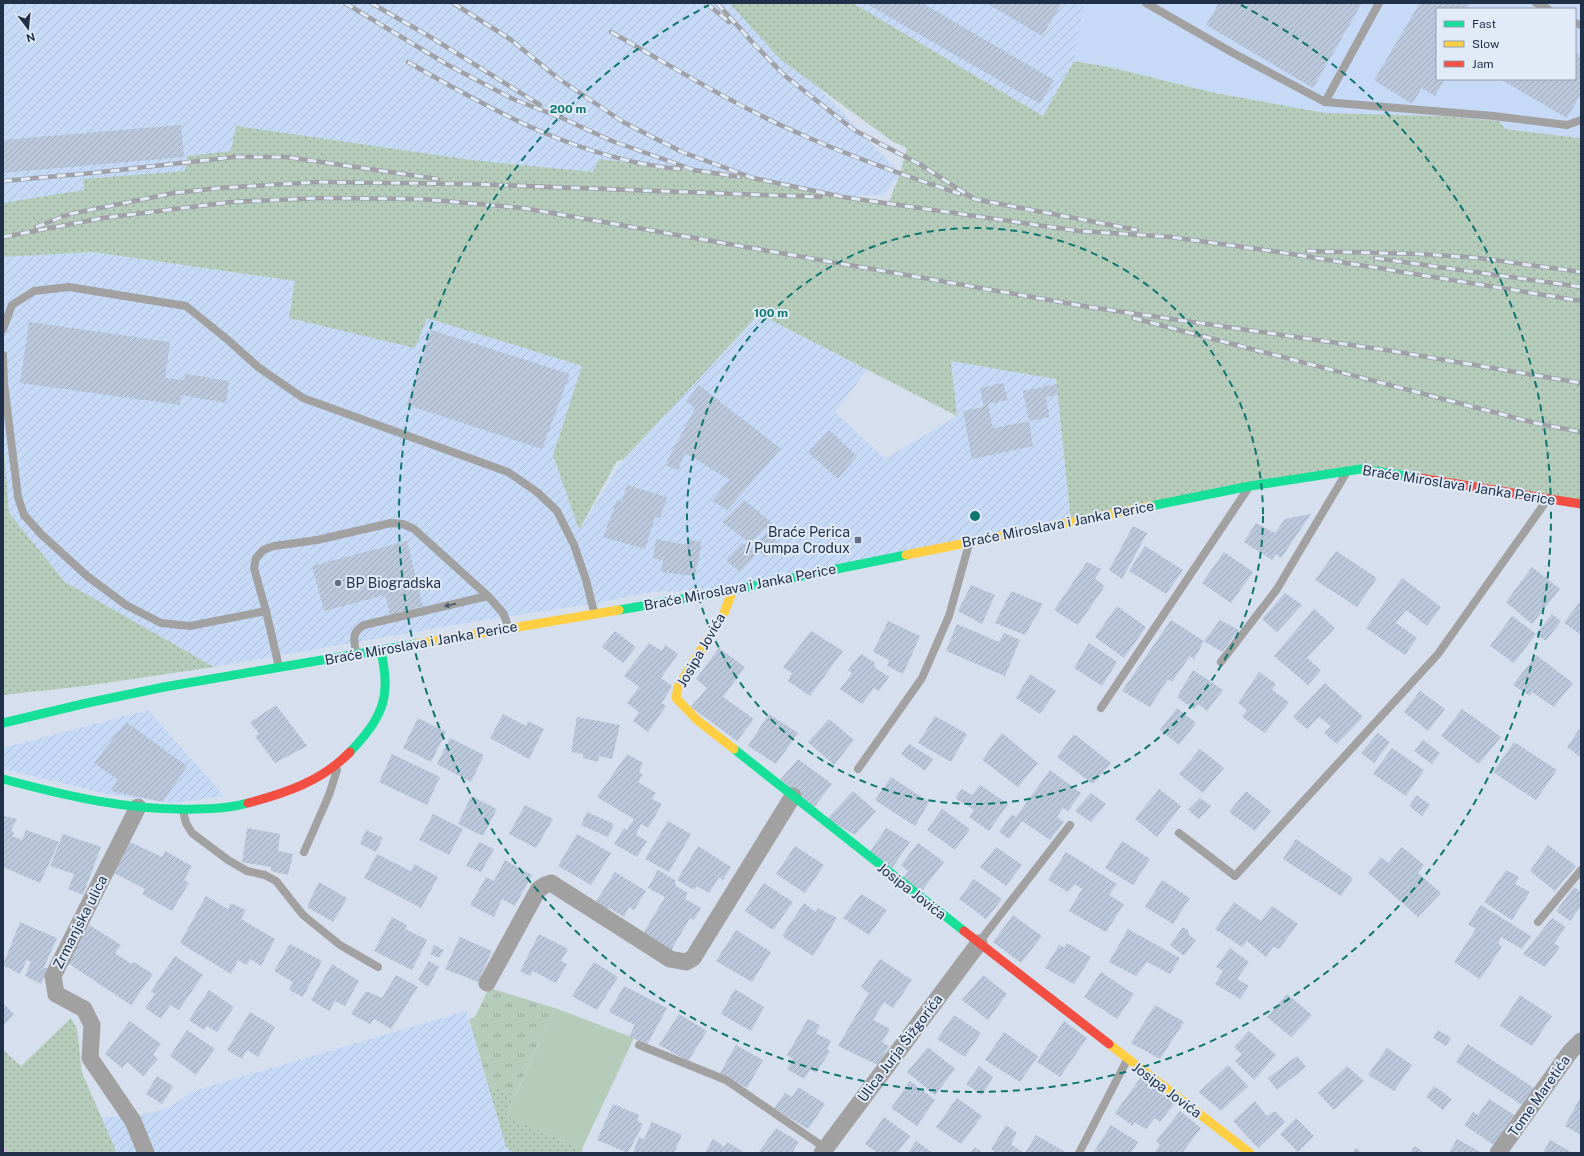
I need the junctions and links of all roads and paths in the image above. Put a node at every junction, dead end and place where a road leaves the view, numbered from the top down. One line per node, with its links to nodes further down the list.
1 (1146, 3): 5 (lane)
2 (1379, 3): 5 (lane)
3 (1536, 3): 4 (lane)
4 (1546, 8)
5 (1325, 102): 6 (lane)
6 (1581, 120)
7 (3, 329): 17 (lane)
8 (3, 355): 16 (lane)
9 (1348, 471): 10 (main road, Braće Miroslava i Janka Perice); 11 (main road, Braće Miroslava i Janka Perice); 21 (lane)
10 (1250, 486): 13 (main road, Braće Miroslava i Janka Perice); 25 (lane)
11 (1549, 498): 12 (main road, Braće Miroslava i Janka Perice); 34 (lane)
12 (1581, 504)
13 (970, 542): 14 (main road, Braće Miroslava i Janka Perice); 28 (lane)
14 (733, 590): 17 (main road, Braće Miroslava i Janka Perice); 30 (main road, Josipa Jovića)
15 (488, 596): 16 (lane); 18 (lane); 20 (lane, one-way to 20)
16 (266, 611): 22 (lane)
17 (594, 614): 18 (main road, Braće Miroslava i Janka Perice)
18 (509, 629): 19 (main road, Braće Miroslava i Janka Perice)
19 (381, 650): 20 (main road, Braće Miroslava i Janka Perice); 27 (main road)
20 (356, 654): 22 (main road, Braće Miroslava i Janka Perice)
21 (1221, 662)
22 (279, 667): 23 (main road, Braće Miroslava i Janka Perice)
23 (87, 702): 24 (main road, Braće Miroslava i Janka Perice); 26 (main road, Braće Miroslava i Janka Perice)
24 (26, 708)
25 (1101, 708)
26 (3, 723)
27 (340, 762): 32 (main road); 35 (lane)
28 (858, 769)
29 (3, 779): 31 (main road)
30 (793, 796): 38 (main road, Josipa Jovića); 40 (street)
31 (138, 807): 32 (main road); 45 (street, Zrmanjska ulica)
32 (183, 811): 39 (lane)
33 (1070, 825): 38 (lane)
34 (1179, 833)
35 (304, 852)
36 (1581, 870): 37 (lane)
37 (1538, 922)
38 (979, 944): 43 (main road, Josipa Jovića); 44 (street, Ulica Jurja Šižgorića)
39 (378, 967)
40 (487, 983)
41 (1581, 1041): 48 (street, Tome Maretića)
42 (639, 1045): 44 (lane)
43 (1127, 1060): 46 (lane); 47 (main road, Josipa Jovića)
44 (823, 1150)
45 (146, 1153)
46 (1079, 1153)
47 (1250, 1153)
48 (1498, 1153)

